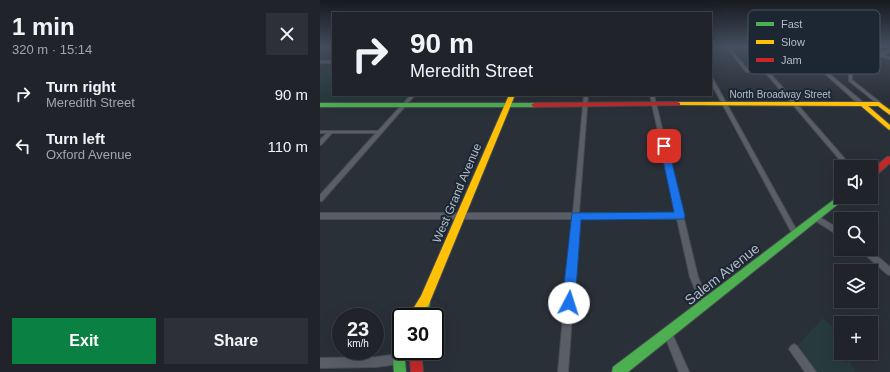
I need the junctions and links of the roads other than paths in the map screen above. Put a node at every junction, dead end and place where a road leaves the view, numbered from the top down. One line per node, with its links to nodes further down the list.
1 (769, 74): 14 (street)
2 (828, 74): 15 (street)
3 (838, 74): 5 (street)
4 (850, 74): 5 (street)
5 (849, 79): 16 (street)
6 (712, 81): 13 (street)
7 (411, 96): 18 (street)
8 (512, 96): 19 (street, West Grand Avenue)
9 (586, 96): 11 (street)
10 (652, 96): 12 (street)
11 (585, 104): 12 (street, North Broadway Street); 19 (street, North Broadway Street); 33 (street)
12 (655, 104): 13 (street, North Broadway Street); 34 (street)
13 (725, 104): 14 (street, North Broadway Street); 37 (street)
14 (795, 104): 15 (street, North Broadway Street); 26 (street)
15 (862, 104): 16 (street, North Broadway Street); 21 (street)
16 (879, 104): 20 (street)
17 (320, 105): 18 (street, North Broadway Street)
18 (403, 105): 19 (street, North Broadway Street); 24 (street)
19 (508, 105): 32 (street, West Grand Avenue)
20 (890, 113)
21 (890, 128)
22 (320, 132): 23 (street)
23 (331, 132): 24 (street); 25 (street)
24 (380, 132): 29 (street)
25 (320, 143)
26 (843, 160)
27 (888, 164): 28 (street)
28 (878, 170)
29 (320, 199)
30 (834, 204): 35 (street, Salem Avenue)
31 (320, 216): 32 (street)
32 (460, 216): 33 (street); 40 (street, West Grand Avenue)
33 (576, 216): 34 (street); 52 (street)
34 (680, 216): 41 (street)
35 (816, 218): 36 (street); 37 (street, Salem Avenue)
36 (834, 230)
37 (795, 233): 41 (street, Salem Avenue)
38 (872, 256): 39 (street)
39 (890, 272)
40 (425, 300): 42 (street, West Grand Avenue); 43 (street, West Grand Avenue)
41 (705, 304): 44 (street, Salem Avenue)
42 (420, 308)
43 (424, 308)
44 (668, 334): 53 (street, Salem Avenue); 54 (street)
45 (794, 349): 55 (street)
46 (392, 357): 49 (street)
47 (400, 360): 50 (street)
48 (416, 360): 51 (street)
49 (320, 363)
50 (400, 372)
51 (417, 372)
52 (563, 372)
53 (618, 372)
54 (684, 372)
55 (811, 372)

